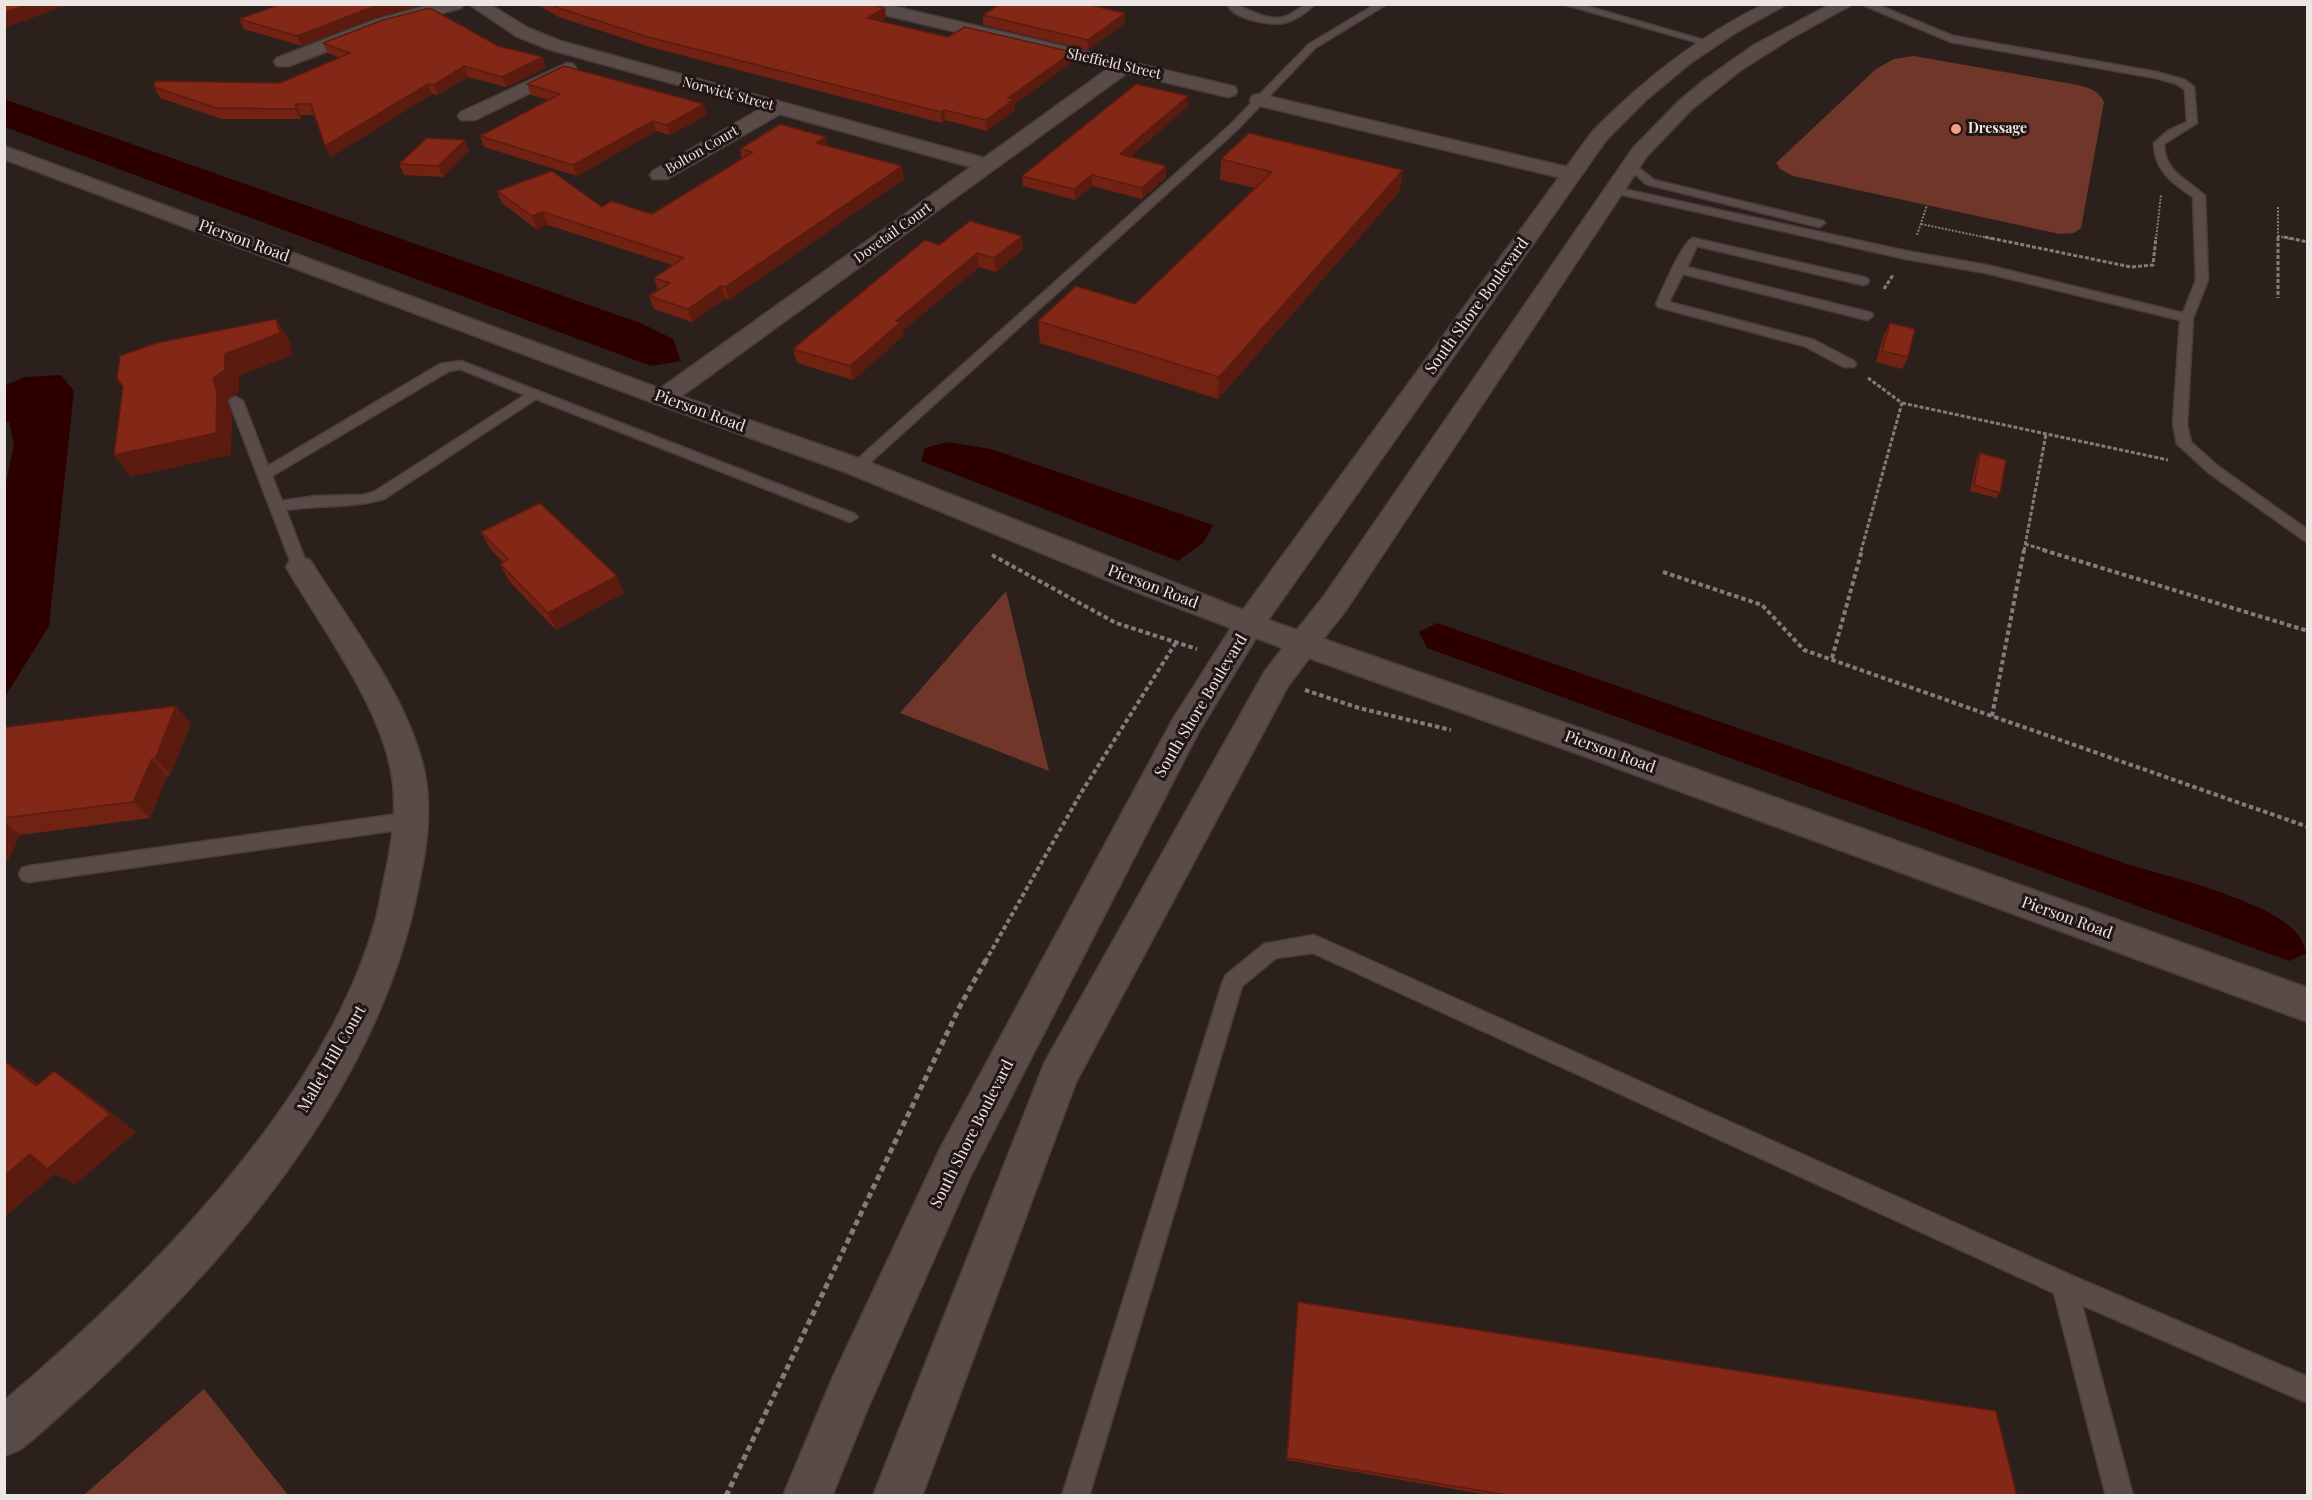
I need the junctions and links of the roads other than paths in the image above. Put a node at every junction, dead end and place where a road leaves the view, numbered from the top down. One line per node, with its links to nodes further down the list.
1 (455, 4): 13 (street)
2 (477, 4): 12 (street, Norwick Street)
3 (860, 4): 14 (street, Sheffield Street)
4 (1234, 4): 5 (lane)
5 (1311, 4)
6 (1383, 4): 16 (lane)
7 (1567, 4): 11 (lane)
8 (1779, 4): 11 (street)
9 (1845, 4): 21 (street, South Shore Boulevard)
10 (1865, 4): 28 (lane)
11 (1709, 43): 23 (street)
12 (590, 56): 17 (street, Norwick Street); 18 (street)
13 (283, 62)
14 (1122, 67): 15 (street, Sheffield Street); 20 (street, Dovetail Court)
15 (1228, 91)
16 (1259, 100): 23 (street); 33 (lane)
17 (776, 108): 20 (street, Norwick Street); 22 (street, Bolton Court)
18 (468, 116)
19 (4, 152): 31 (street, Pierson Road)
20 (987, 165): 31 (street, Dovetail Court)
21 (1631, 165): 23 (street, South Shore Boulevard); 24 (lane)
22 (660, 175)
23 (1594, 186): 24 (lane); 39 (street, South Shore Boulevard); 40 (street, South Shore Boulevard)
24 (1909, 250): 28 (lane)
25 (1679, 269): 26 (lane); 27 (lane); 29 (lane)
26 (1863, 281)
27 (1867, 316)
28 (2187, 318): 37 (lane)
29 (1849, 364)
30 (535, 394): 34 (lane); 35 (lane); 36 (lane)
31 (663, 398): 33 (street, Pierson Road)
32 (236, 401): 34 (lane)
33 (857, 467): 39 (street, Pierson Road)
34 (264, 475): 35 (lane)
35 (277, 507): 38 (lane)
36 (850, 518)
37 (2307, 538)
38 (300, 567): 41 (street, Mallet Hill Court)
39 (1251, 624): 40 (street, Pierson Road); 47 (street, South Shore Boulevard)
40 (1303, 644): 43 (street, Pierson Road); 48 (street, South Shore Boulevard)
41 (412, 820): 42 (lane); 46 (street, Mallet Hill Court)
42 (29, 874)
43 (2307, 1005)
44 (2064, 1285): 45 (lane); 49 (lane); 50 (lane)
45 (2307, 1390)
46 (4, 1432)
47 (807, 1496)
48 (897, 1496)
49 (1075, 1496)
50 (2120, 1496)

